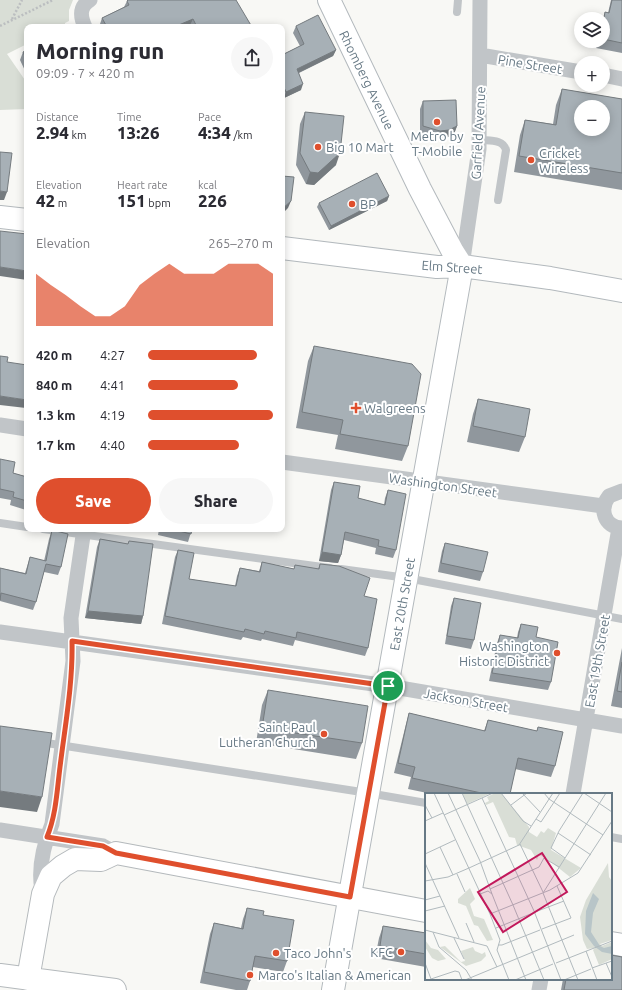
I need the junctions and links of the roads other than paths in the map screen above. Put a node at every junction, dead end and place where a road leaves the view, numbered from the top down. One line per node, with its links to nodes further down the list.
1 (329, 0): 16 (main road, Rhomberg Avenue)
2 (458, 0): 5 (lane)
3 (480, 0): 7 (street, Garfield Avenue)
4 (85, 5): 6 (street)
5 (457, 12)
6 (84, 24)
7 (480, 55): 8 (street, Pine Street); 11 (street, Garfield Avenue)
8 (574, 71)
9 (610, 77): 10 (street)
10 (622, 79)
11 (480, 140): 12 (lane); 16 (street, Garfield Avenue)
12 (498, 200)
13 (0, 217): 14 (main road)
14 (24, 220)
15 (285, 248): 16 (main road, Elm Street)
16 (462, 266): 17 (main road, Elm Street); 21 (main road, East 20th Street)
17 (622, 291)
18 (0, 425): 19 (street)
19 (24, 429)
20 (285, 462): 21 (street, Washington Street)
21 (424, 483): 23 (street, Washington Street); 28 (main road, East 20th Street)
22 (622, 491): 23 (street)
23 (604, 506): 26 (street)
24 (0, 523): 25 (lane)
25 (24, 527)
26 (621, 528): 29 (street, East 19th Street)
27 (83, 532): 28 (lane); 32 (street)
28 (407, 578): 29 (lane); 33 (main road, East 20th Street)
29 (605, 616): 30 (lane); 34 (street, East 19th Street)
30 (622, 619)
31 (0, 632): 32 (street, Jackson Street)
32 (72, 641): 33 (street, Jackson Street); 37 (street)
33 (388, 686): 34 (street, Jackson Street); 38 (main road, East 20th Street)
34 (586, 720): 35 (street, Jackson Street); 39 (street, East 19th Street)
35 (622, 726)
36 (31, 741): 37 (lane)
37 (63, 745): 38 (lane); 42 (street)
38 (368, 793): 40 (lane); 47 (main road, East 20th Street)
39 (573, 793)
40 (425, 803)
41 (0, 830): 42 (street)
42 (47, 837): 45 (street); 46 (street)
43 (612, 837): 44 (lane)
44 (622, 839)
45 (116, 853): 46 (main road); 47 (main road)
46 (43, 894): 52 (main road)
47 (350, 897): 48 (main road); 55 (main road, East 20th Street)
48 (425, 911)
49 (612, 944): 50 (main road)
50 (622, 946)
51 (0, 975): 52 (main road)
52 (28, 979): 54 (main road)
53 (541, 980): 56 (street)
54 (116, 990)
55 (333, 990)
56 (539, 990)

